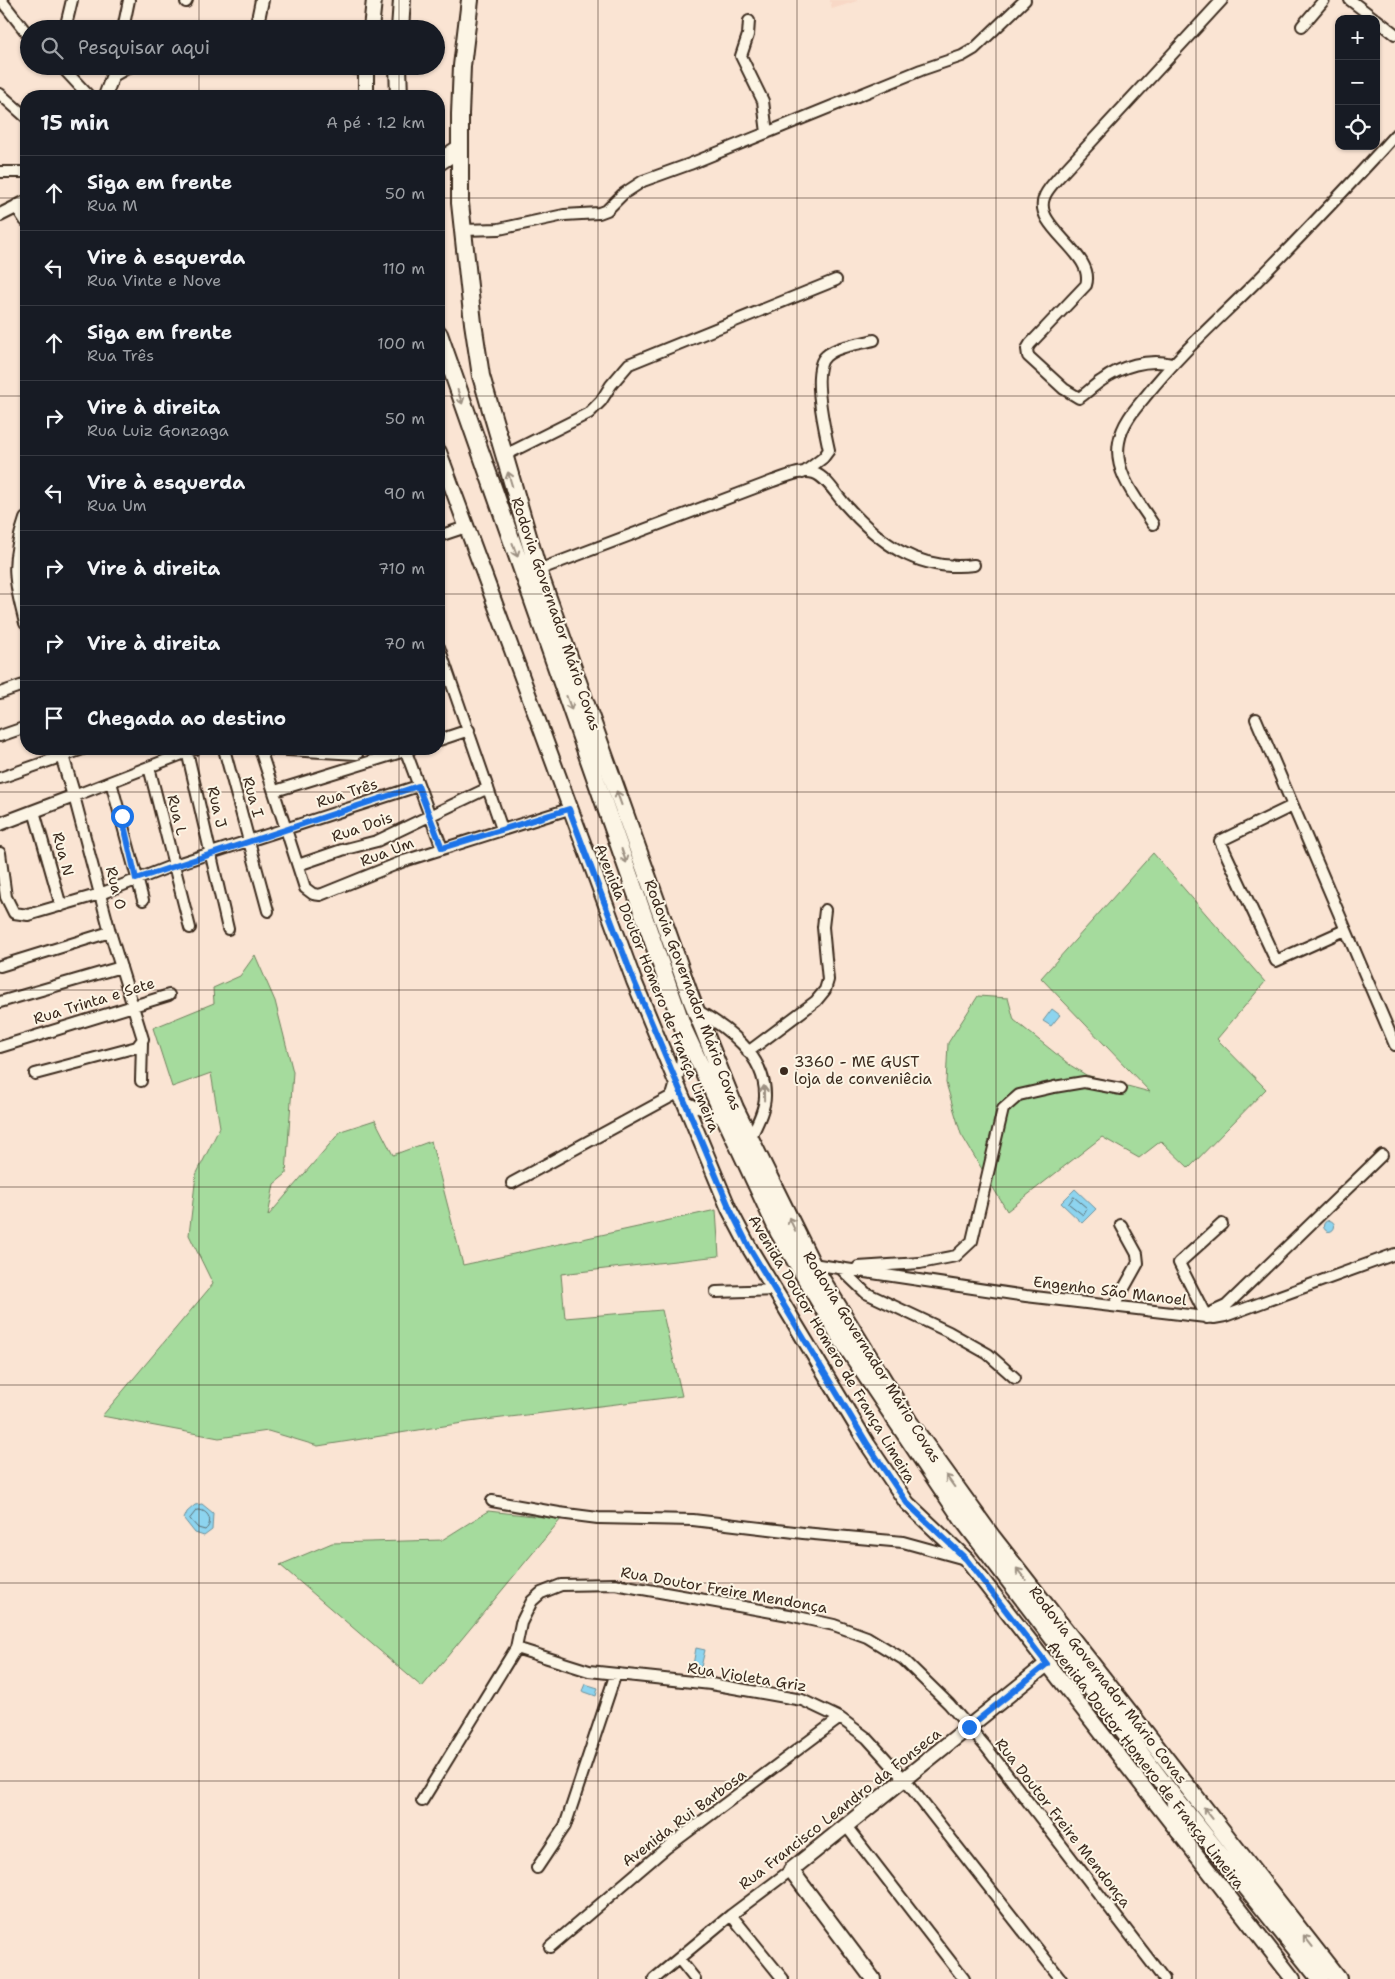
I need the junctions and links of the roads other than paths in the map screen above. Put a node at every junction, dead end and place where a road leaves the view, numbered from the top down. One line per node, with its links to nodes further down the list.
1 (1, 0): 13 (street)
2 (14, 0): 13 (street)
3 (72, 0): 15 (street)
4 (129, 0): 16 (street)
5 (262, 0): 17 (street)
6 (374, 0): 18 (main road)
7 (402, 0): 19 (highway)
8 (470, 0): 37 (highway, Rodovia Governador Mário Covas)
9 (1025, 0): 35 (street)
10 (1222, 0): 47 (street)
11 (1324, 0): 23 (street)
12 (1350, 0): 14 (street)
13 (10, 13): 22 (street)
14 (1371, 15)
15 (67, 20)
16 (125, 20)
17 (258, 20)
18 (372, 20)
19 (401, 20)
20 (749, 21): 35 (street)
21 (1380, 22): 24 (street)
22 (20, 25)
23 (1302, 26)
24 (1395, 34)
25 (69, 75): 29 (street)
26 (113, 75): 30 (street)
27 (366, 75): 31 (main road)
28 (398, 75): 32 (highway)
29 (83, 90)
30 (107, 90)
31 (366, 90)
32 (399, 90)
33 (0, 94): 34 (street)
34 (20, 112)
35 (767, 133): 43 (street)
36 (1395, 135): 47 (street)
37 (460, 148): 38 (highway); 43 (highway, Rodovia Governador Mário Covas)
38 (445, 158)
39 (0, 172): 40 (street)
40 (20, 172)
41 (20, 205): 42 (street)
42 (0, 215)
43 (463, 230): 48 (highway, Rodovia Governador Mário Covas)
44 (836, 280): 48 (street)
45 (874, 340): 50 (street)
46 (445, 351): 113 (highway, Rodovia Governador Mário Covas, one-way to 113)
47 (1172, 364): 51 (street)
48 (503, 456): 56 (highway, Rodovia Governador Mário Covas, one-way to 48)
49 (445, 469): 52 (main road, Avenida Doutor Homero de França Limeira)
50 (803, 473): 55 (street); 56 (street)
51 (1153, 524)
52 (466, 528): 53 (street); 84 (main road, Avenida Doutor Homero de França Limeira)
53 (445, 534)
54 (20, 557): 57 (street)
55 (974, 565)
56 (538, 570): 112 (highway, Rodovia Governador Mário Covas, one-way to 56)
57 (20, 589)
58 (445, 669): 63 (street)
59 (20, 686): 60 (street)
60 (0, 693)
61 (1256, 719): 83 (street)
62 (20, 729): 64 (street)
63 (469, 730): 65 (street); 80 (street)
64 (0, 736)
65 (445, 738)
66 (56, 755): 77 (street)
67 (62, 755): 82 (street, Rua O)
68 (179, 755): 76 (street)
69 (192, 755): 93 (street, Rua J)
70 (226, 755): 90 (street, Rua I)
71 (262, 755): 81 (street)
72 (357, 755): 75 (street)
73 (390, 755): 75 (street)
74 (409, 755): 79 (street)
75 (360, 766): 81 (street)
76 (149, 767): 78 (street); 94 (street, Rua L)
77 (0, 778)
78 (111, 782): 82 (street); 97 (street)
79 (418, 786): 86 (street); 88 (street, Rua Três)
80 (488, 788): 86 (street, Rua Dois); 89 (street)
81 (275, 791): 88 (street)
82 (74, 796): 85 (street); 98 (street, Rua O)
83 (1292, 806): 105 (street); 105 (street)
84 (569, 809): 89 (street, Rua Um); 121 (main road, Avenida Doutor Homero de França Limeira)
85 (34, 811): 87 (street); 100 (street, Rua N)
86 (429, 816): 91 (street); 95 (street, Rua Dois)
87 (0, 824)
88 (286, 829): 90 (street, Rua Três); 95 (street)
89 (502, 829): 91 (street, Rua Um)
90 (251, 842): 93 (street, Rua Três); 102 (street, Rua I)
91 (442, 848): 95 (street, Rua Um)
92 (0, 853): 96 (street)
93 (212, 854): 94 (street, Rua Três); 104 (street, Rua J)
94 (174, 865): 97 (street, Rua Três); 103 (street, Rua L)
95 (298, 865)
96 (1, 866): 100 (street, Rua Três)
97 (136, 879): 98 (street, Rua Três); 99 (street)
98 (100, 894): 100 (street, Rua Três); 106 (street, Rua O)
99 (143, 900)
100 (60, 906)
101 (825, 910): 117 (street)
102 (268, 911)
103 (190, 928)
104 (228, 929)
105 (1345, 930): 115 (street)
106 (110, 932): 107 (street); 108 (street, Rua O)
107 (0, 966)
108 (121, 967): 110 (street); 111 (street, Rua O)
109 (169, 994): 111 (street, Rua Trinta e Sete)
110 (0, 1002)
111 (132, 1004): 114 (street, Rua O); 116 (street, Rua Trinta e Sete)
112 (695, 1009): 117 (street); 123 (highway, Rodovia Governador Mário Covas)
113 (684, 1030): 121 (street); 122 (highway, Rodovia Governador Mário Covas)
114 (142, 1039): 118 (street); 119 (street, Rua O)
115 (1395, 1045)
116 (0, 1047)
117 (748, 1052): 123 (street, one-way to 117)
118 (35, 1074)
119 (141, 1081)
120 (1121, 1089): 130 (street)
121 (678, 1094): 122 (street); 125 (street); 131 (main road, Avenida Doutor Homero de França Limeira)
122 (728, 1122): 144 (highway, Rodovia Governador Mário Covas)
123 (750, 1139): 129 (highway, Rodovia Governador Mário Covas, one-way to 123)
124 (1382, 1155): 134 (street)
125 (512, 1183)
126 (1222, 1224): 134 (street)
127 (1121, 1225): 133 (street)
128 (1395, 1254): 134 (street, Engenho São Manoel)
129 (812, 1264): 130 (street, Engenho São Manoel); 162 (highway, Rodovia Governador Mário Covas, one-way to 129)
130 (840, 1268): 133 (street, Engenho São Manoel); 135 (street)
131 (775, 1290): 132 (street); 137 (main road, Avenida Doutor Homero de França Limeira)
132 (716, 1292)
133 (1114, 1306): 134 (street, Engenho São Manoel)
134 (1206, 1316)
135 (1015, 1378)
136 (492, 1501): 137 (street)
137 (966, 1559): 139 (main road, Avenida Doutor Homero de França Limeira)
138 (516, 1648): 140 (street, Rua Violeta Griz); 142 (street, Rua Doutor Freire Mendonça); 145 (street, Rua Doutor Freire Mendonça)
139 (1047, 1664): 142 (main road, Rua Francisco Leandro da Fonseca); 147 (main road, Avenida Doutor Homero de França Limeira)
140 (615, 1676): 141 (street, Rua Violeta Griz); 148 (street)
141 (840, 1718): 143 (street, Rua Violeta Griz); 151 (street, Avenida Rui Barbosa)
142 (969, 1727): 143 (main road, Rua Francisco Leandro da Fonseca); 159 (street, Rua Doutor Freire Mendonça)
143 (905, 1780): 146 (main road, Rua Francisco Leandro da Fonseca); 158 (street, Rua Violeta Griz)
144 (1174, 1797): 147 (highway); 161 (highway, Rodovia Governador Mário Covas)
145 (422, 1801)
146 (846, 1826): 149 (main road, Rua Francisco Leandro da Fonseca); 157 (street)
147 (1179, 1831): 160 (main road, Avenida Doutor Homero de França Limeira)
148 (537, 1868)
149 (791, 1870): 150 (street, Rua Francisco Leandro da Fonseca); 156 (main road)
150 (731, 1914): 152 (street, Rua Francisco Leandro da Fonseca); 155 (street)
151 (550, 1947)
152 (679, 1959): 153 (street, Rua Francisco Leandro da Fonseca); 154 (street)
153 (654, 1979)
154 (695, 1979)
155 (783, 1979)
156 (873, 1979)
157 (964, 1979)
158 (1061, 1979)
159 (1164, 1979)
160 (1293, 1979)
161 (1320, 1979)
162 (1338, 1979)

